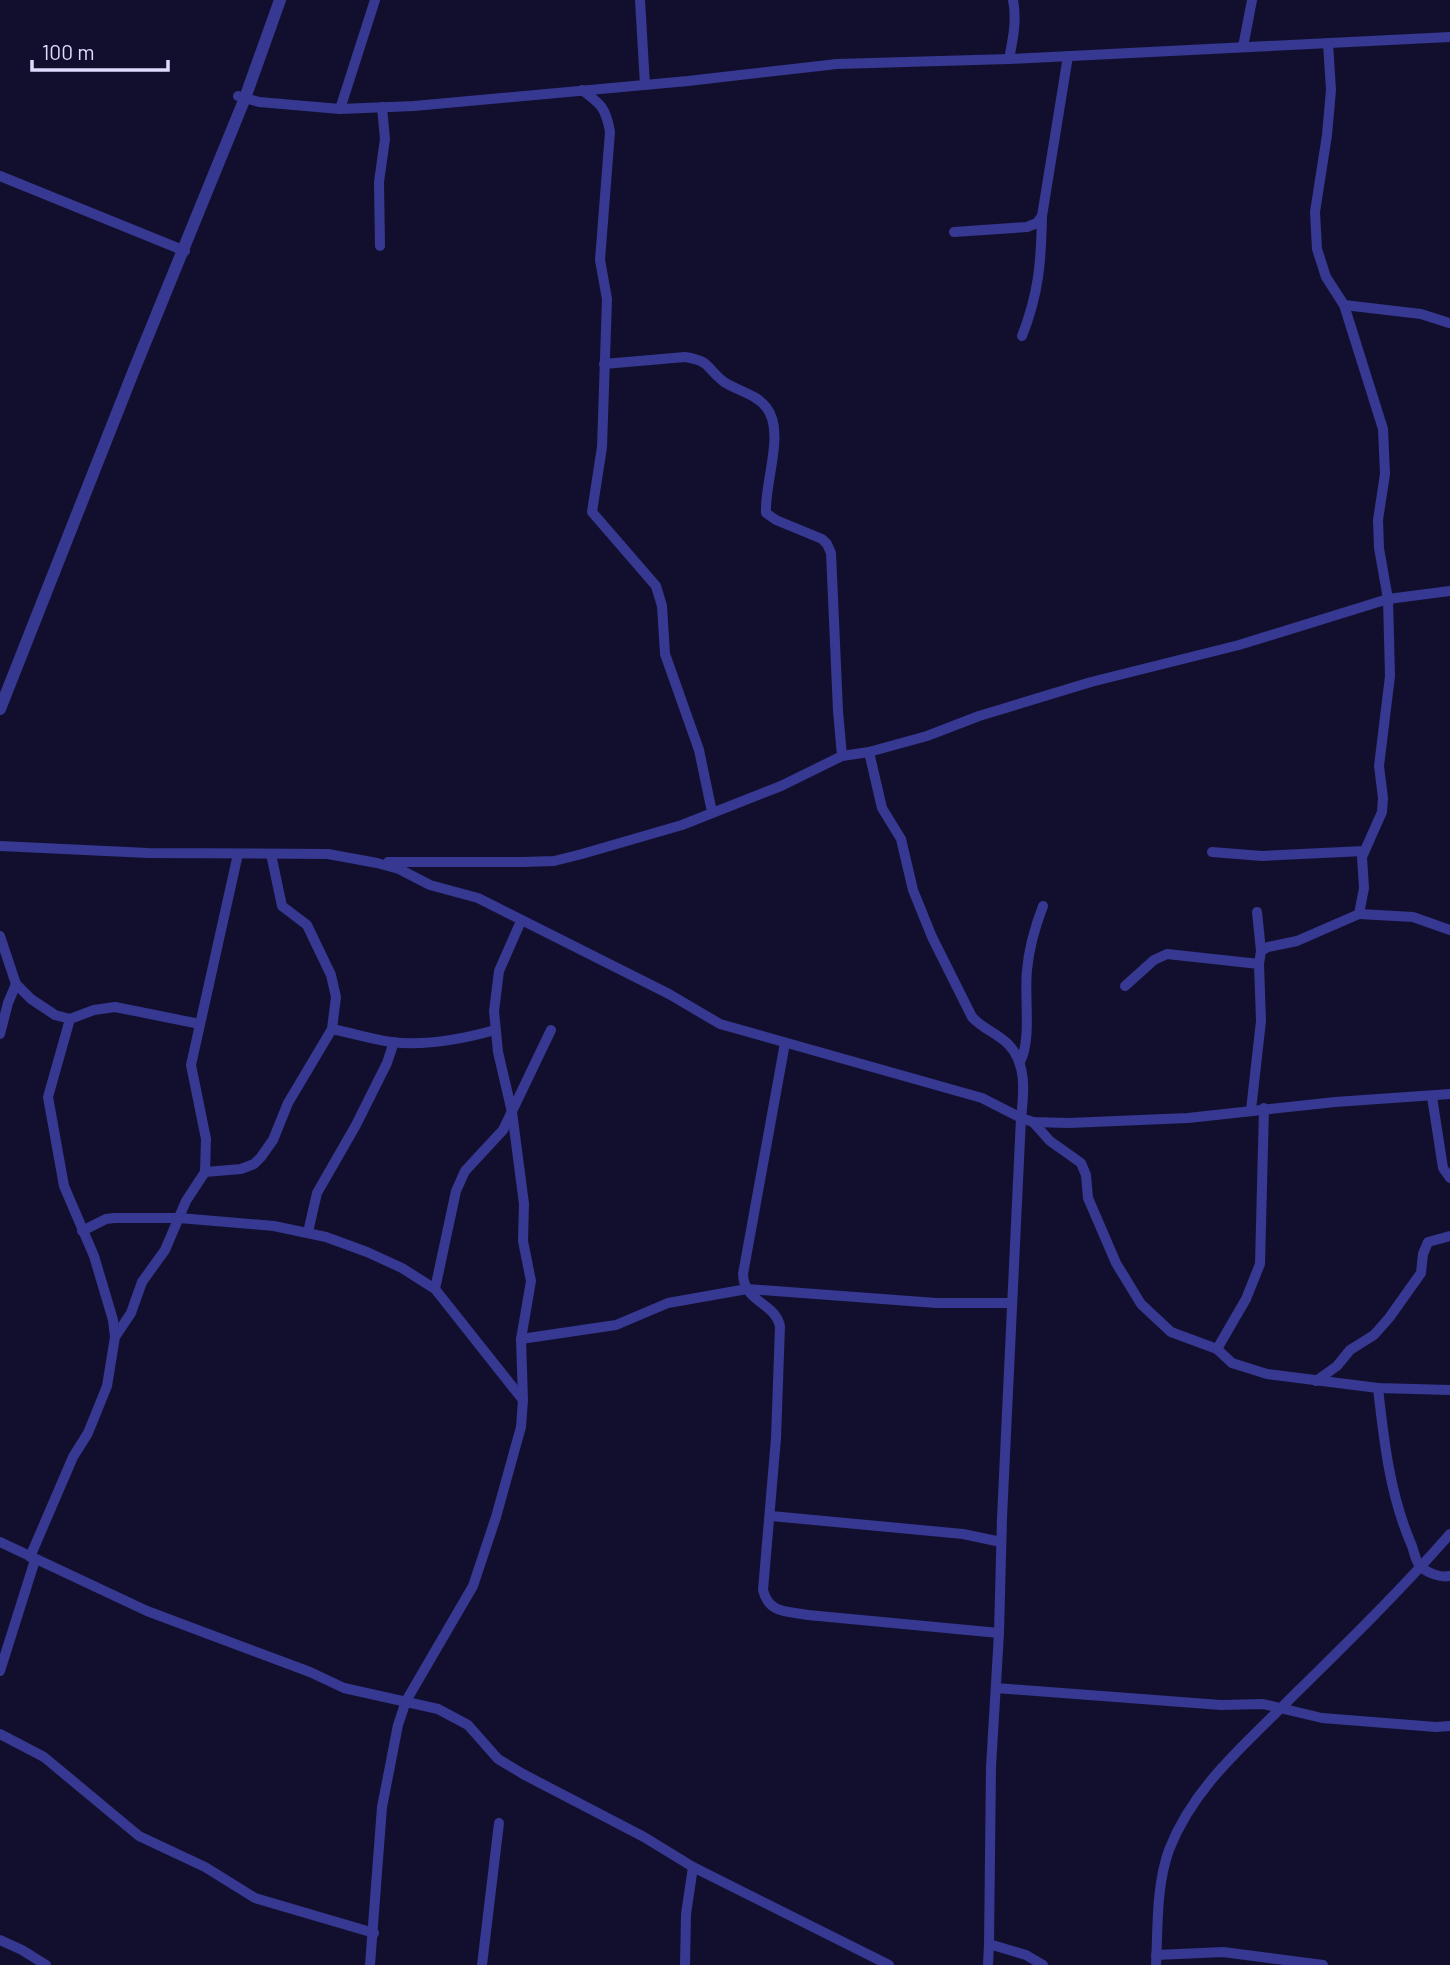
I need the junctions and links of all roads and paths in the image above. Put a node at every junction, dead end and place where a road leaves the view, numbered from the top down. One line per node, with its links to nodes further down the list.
1 (278, 0): 13 (street)
2 (375, 0): 15 (street)
3 (640, 0): 11 (street)
4 (1013, 0): 10 (street)
5 (1252, 0): 8 (street)
6 (1450, 37): 7 (street)
7 (1328, 43): 8 (street); 21 (street)
8 (1243, 47): 9 (street)
9 (1068, 56): 10 (street); 17 (street)
10 (1009, 59): 11 (street)
11 (645, 85): 12 (street)
12 (582, 90): 14 (street); 24 (street)
13 (242, 97): 15 (street); 20 (street)
14 (382, 107): 15 (street); 19 (street)
15 (340, 109)
16 (0, 176): 20 (street)
17 (1042, 216): 18 (street); 23 (street)
18 (954, 232)
19 (380, 246)
20 (181, 249): 27 (street)
21 (1344, 305): 22 (street); 26 (street)
22 (1449, 323)
23 (1022, 336)
24 (604, 364): 29 (street); 30 (street)
25 (1450, 591): 26 (street)
26 (1388, 599): 28 (street); 32 (street)
27 (0, 709)
28 (869, 752): 29 (street); 55 (street)
29 (842, 756): 30 (street)
30 (712, 812): 36 (street)
31 (0, 846): 34 (street)
32 (1364, 851): 33 (street); 39 (street)
33 (1212, 852)
34 (238, 854): 35 (street); 48 (street)
35 (271, 854): 36 (street); 49 (street)
36 (377, 863): 40 (street)
37 (1043, 906): 55 (street)
38 (1257, 912): 43 (street)
39 (1359, 914): 41 (street); 43 (street)
40 (522, 921): 50 (street); 54 (street)
41 (1450, 930)
42 (0, 936): 45 (street)
43 (1261, 951): 44 (street)
44 (1259, 964): 46 (street); 59 (street)
45 (16, 985): 47 (street); 52 (street)
46 (1125, 986)
47 (70, 1019): 48 (street); 66 (street)
48 (201, 1024): 63 (street)
49 (332, 1029): 53 (street); 63 (street)
50 (495, 1030): 53 (street); 60 (street)
51 (551, 1030): 60 (street)
52 (0, 1034)
53 (394, 1042): 67 (street)
54 (785, 1043): 61 (street); 70 (street)
55 (1020, 1062): 61 (street)
56 (1450, 1094): 57 (street)
57 (1432, 1097): 58 (street); 64 (street)
58 (1264, 1108): 59 (street); 74 (street)
59 (1251, 1110): 62 (street)
60 (512, 1112): 69 (street); 73 (street)
61 (1021, 1118): 62 (street); 71 (street)
62 (1033, 1122): 74 (street)
63 (205, 1172): 65 (street)
64 (1450, 1178)
65 (179, 1218): 66 (street); 67 (street); 72 (street)
66 (82, 1231): 72 (street)
67 (307, 1232): 69 (street)
68 (1450, 1236): 75 (street)
69 (435, 1289): 78 (street)
70 (747, 1289): 71 (street); 73 (street); 79 (street)
71 (1012, 1303): 82 (street)
72 (115, 1337): 83 (street)
73 (521, 1339): 78 (street)
74 (1217, 1349): 75 (street)
75 (1316, 1381): 76 (street)
76 (1378, 1388): 77 (street); 84 (street)
77 (1450, 1390)
78 (523, 1401): 89 (street)
79 (771, 1516): 82 (street); 86 (street)
80 (1450, 1534): 84 (street)
81 (0, 1542): 83 (street)
82 (1001, 1542): 86 (street)
83 (33, 1559): 87 (street); 89 (street)
84 (1420, 1567): 85 (street); 90 (street)
85 (1450, 1576)
86 (999, 1633): 88 (street)
87 (0, 1671)
88 (996, 1688): 90 (street); 97 (street)
89 (406, 1701): 94 (street); 95 (street)
90 (1282, 1707): 91 (street); 98 (street)
91 (1450, 1726)
92 (0, 1734): 95 (street)
93 (499, 1823): 101 (street)
94 (693, 1867): 102 (street); 103 (street)
95 (374, 1933): 100 (street)
96 (0, 1940): 99 (street)
97 (989, 1944): 104 (street); 105 (street)
98 (1156, 1960): 106 (street)
99 (46, 1965)
100 (370, 1965)
101 (482, 1965)
102 (685, 1965)
103 (889, 1965)
104 (988, 1965)
105 (1043, 1965)
106 (1323, 1965)

